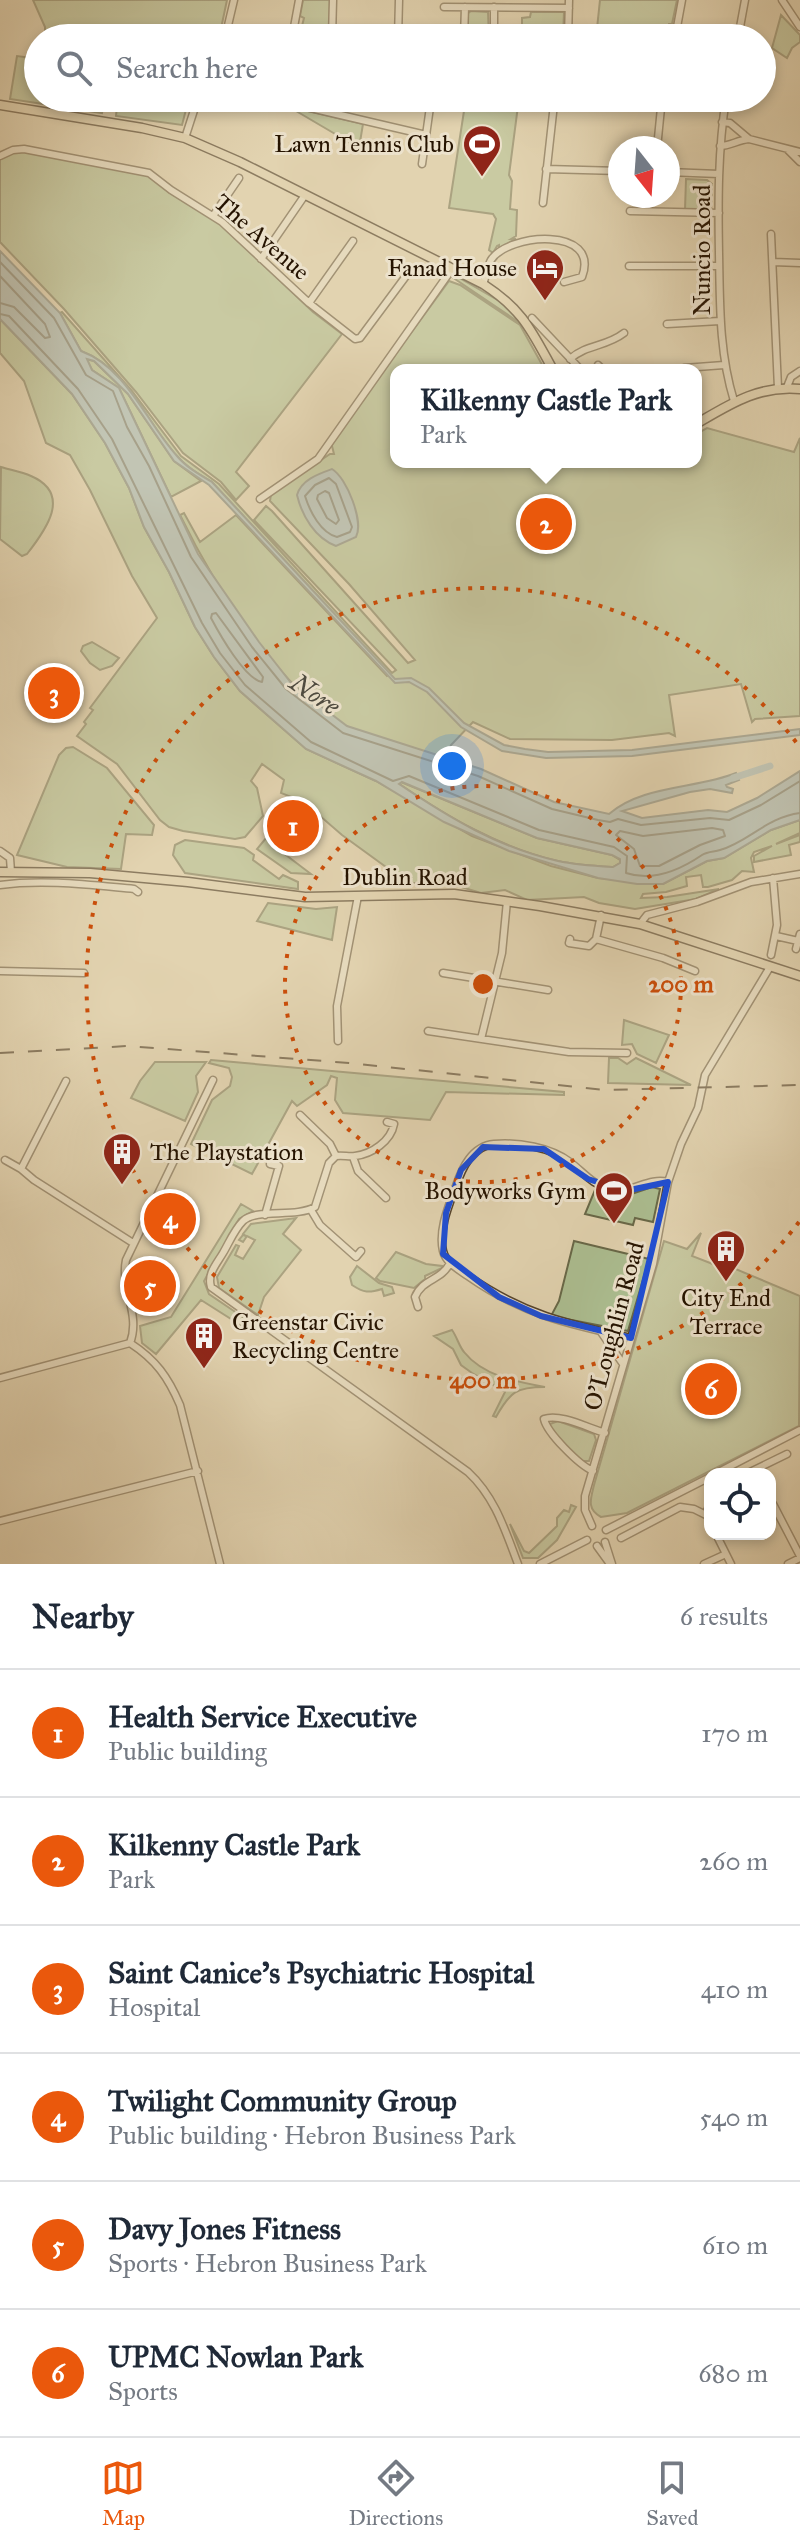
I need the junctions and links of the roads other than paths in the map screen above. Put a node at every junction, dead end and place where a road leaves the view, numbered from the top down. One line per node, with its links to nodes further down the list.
1 (234, 0): 14 (street)
2 (299, 0): 15 (street)
3 (333, 0): 16 (street)
4 (399, 0): 17 (street)
5 (682, 0): 21 (street)
6 (745, 0): 22 (street)
7 (782, 0): 23 (street)
8 (480, 4): 12 (street); 13 (street)
9 (524, 4): 10 (street); 13 (street)
10 (569, 4): 20 (street)
11 (444, 7): 12 (street)
12 (465, 7): 18 (street)
13 (494, 7): 19 (street)
14 (229, 24)
15 (295, 24)
16 (332, 24)
17 (398, 24)
18 (464, 24)
19 (494, 24)
20 (568, 24)
21 (678, 24)
22 (741, 24)
23 (800, 27)
24 (0, 105): 25 (main road)
25 (24, 109)
26 (43, 112): 36 (main road)
27 (193, 112): 36 (street)
28 (328, 112): 34 (street)
29 (429, 112): 34 (street)
30 (553, 112): 44 (street)
31 (659, 112): 35 (street)
32 (724, 112): 33 (street, Nuncio Road)
33 (722, 122): 37 (street); 38 (street, Nuncio Road)
34 (426, 135): 43 (street)
35 (658, 136)
36 (185, 138): 49 (main road)
37 (749, 139): 38 (street); 39 (street)
38 (720, 146): 47 (street, Nuncio Road)
39 (786, 148): 40 (street); 42 (street)
40 (800, 152)
41 (0, 156): 53 (street, The Avenue)
42 (800, 162)
43 (422, 164)
44 (546, 169): 45 (street); 50 (street)
45 (608, 171)
46 (680, 172): 47 (street)
47 (719, 174): 52 (street, Nuncio Road)
48 (239, 178): 53 (street)
49 (305, 195): 56 (street); 61 (main road)
50 (543, 203)
51 (630, 211): 52 (street)
52 (719, 213): 60 (street, Nuncio Road)
53 (213, 216): 56 (street, The Avenue)
54 (771, 234): 57 (street)
55 (353, 241): 65 (street)
56 (261, 259): 65 (street, The Avenue)
57 (773, 262): 58 (street); 76 (street)
58 (800, 263)
59 (629, 266): 60 (street)
60 (719, 266): 67 (street, Nuncio Road)
61 (452, 269): 64 (main road); 80 (street)
62 (409, 272): 65 (street, The Avenue)
63 (564, 282): 64 (street)
64 (483, 284): 71 (main road)
65 (309, 303)
66 (532, 318): 70 (street)
67 (720, 321): 68 (street); 73 (street, Nuncio Road)
68 (667, 324)
69 (624, 333): 70 (street)
70 (570, 359): 72 (street)
71 (549, 364)
72 (575, 364)
73 (724, 365): 74 (street); 78 (street, Nuncio Road)
74 (702, 367)
75 (800, 371): 76 (street)
76 (782, 388): 77 (main road); 78 (main road)
77 (800, 389)
78 (734, 401): 79 (main road)
79 (702, 420)
80 (260, 499)
81 (0, 851): 83 (street)
82 (0, 872): 83 (main road, Dublin Road)
83 (11, 872): 88 (main road, Dublin Road)
84 (800, 874): 85 (street)
85 (773, 878): 91 (street); 92 (street)
86 (0, 885): 87 (street)
87 (138, 892)
88 (358, 896): 89 (main road, Dublin Road); 107 (street)
89 (507, 901): 90 (main road, Dublin Road); 103 (street)
90 (601, 915): 91 (main road, Dublin Road); 94 (street)
91 (640, 924): 97 (main road, Dublin Road)
92 (776, 936): 95 (street); 96 (street)
93 (570, 939): 94 (street)
94 (596, 939): 99 (street)
95 (798, 941)
96 (771, 955)
97 (770, 967): 102 (main road, Dublin Road); 118 (street, O'Loughlin Road)
98 (0, 971): 100 (street)
99 (695, 971)
100 (84, 973)
101 (443, 973): 103 (street)
102 (800, 976)
103 (495, 983): 104 (street); 106 (street)
104 (548, 990)
105 (428, 1031): 106 (street)
106 (481, 1039): 108 (street)
107 (338, 1041)
108 (627, 1053)
109 (213, 1080): 122 (street)
110 (66, 1081): 117 (street)
111 (300, 1115): 113 (street)
112 (387, 1122): 114 (street)
113 (336, 1156): 114 (street); 120 (street)
114 (353, 1157): 119 (street)
115 (5, 1160): 117 (street)
116 (270, 1164): 121 (street)
117 (21, 1169): 122 (street)
118 (668, 1182): 124 (street); 129 (street, O'Loughlin Road)
119 (386, 1198)
120 (311, 1210): 121 (street); 123 (street)
121 (265, 1215): 154 (street)
122 (133, 1243): 130 (street)
123 (361, 1251)
124 (450, 1263): 125 (street); 128 (street)
125 (415, 1297): 126 (street); 127 (street)
126 (406, 1300)
127 (418, 1307)
128 (601, 1332): 129 (street); 131 (street)
129 (631, 1338): 131 (street, O'Loughlin Road)
130 (130, 1343): 132 (street); 138 (street)
131 (623, 1364): 134 (street, O'Loughlin Road)
132 (0, 1378)
133 (800, 1430): 136 (street)
134 (605, 1433): 139 (street, O'Loughlin Road); 139 (street, O'Loughlin Road)
135 (787, 1454): 137 (street)
136 (727, 1468)
137 (758, 1468)
138 (198, 1471): 143 (street); 153 (street)
139 (593, 1471): 144 (street, O'Loughlin Road)
140 (704, 1480): 145 (street)
141 (776, 1510): 152 (street)
142 (704, 1515): 146 (street)
143 (0, 1521)
144 (592, 1526): 145 (street); 147 (street)
145 (606, 1530): 149 (street)
146 (621, 1538)
147 (587, 1540): 150 (street); 155 (street)
148 (719, 1540): 151 (street)
149 (605, 1542): 150 (street); 156 (street)
150 (597, 1546): 156 (street)
151 (726, 1554): 157 (street); 158 (street)
152 (800, 1557): 159 (street)
153 (220, 1564)
154 (518, 1564)
155 (540, 1564)
156 (611, 1564)
157 (704, 1564)
158 (731, 1564)
159 (788, 1564)

